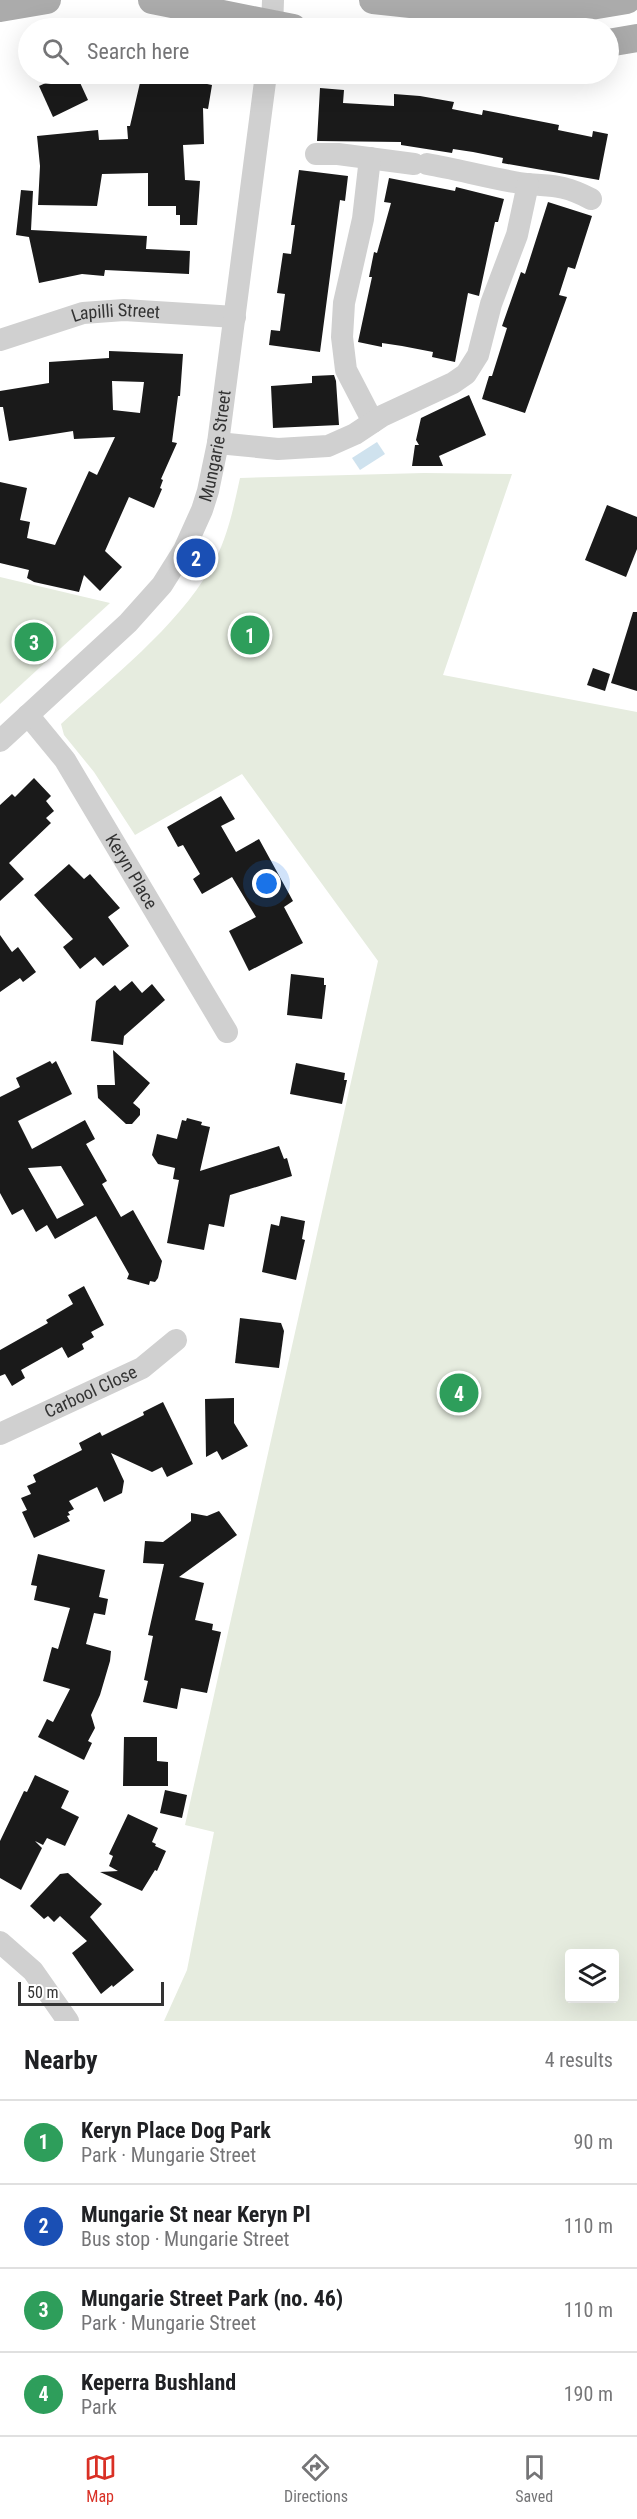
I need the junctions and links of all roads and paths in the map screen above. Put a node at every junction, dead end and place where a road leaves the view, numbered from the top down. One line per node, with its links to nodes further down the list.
1 (47, 0): 5 (main road)
2 (152, 0): 6 (main road)
3 (373, 0): 4 (main road)
4 (627, 0)
5 (0, 8)
6 (265, 18)
7 (637, 38): 8 (main road)
8 (619, 41)
9 (265, 84): 14 (street, Mungarie Street)
10 (316, 154): 11 (street)
11 (370, 158): 12 (street); 16 (street)
12 (528, 183): 13 (street); 16 (street)
13 (591, 199)
14 (235, 317): 15 (street, Lapilli Street); 17 (street, Mungarie Street)
15 (0, 340)
16 (373, 422): 17 (street)
17 (218, 442): 18 (street, Mungarie Street)
18 (28, 715): 19 (street, Mungarie Street); 20 (street, Keryn Place)
19 (0, 741)
20 (227, 1032)
21 (176, 1340): 22 (street, Carbool Close)
22 (0, 1434)
23 (0, 1942): 24 (street)
24 (68, 2021)

